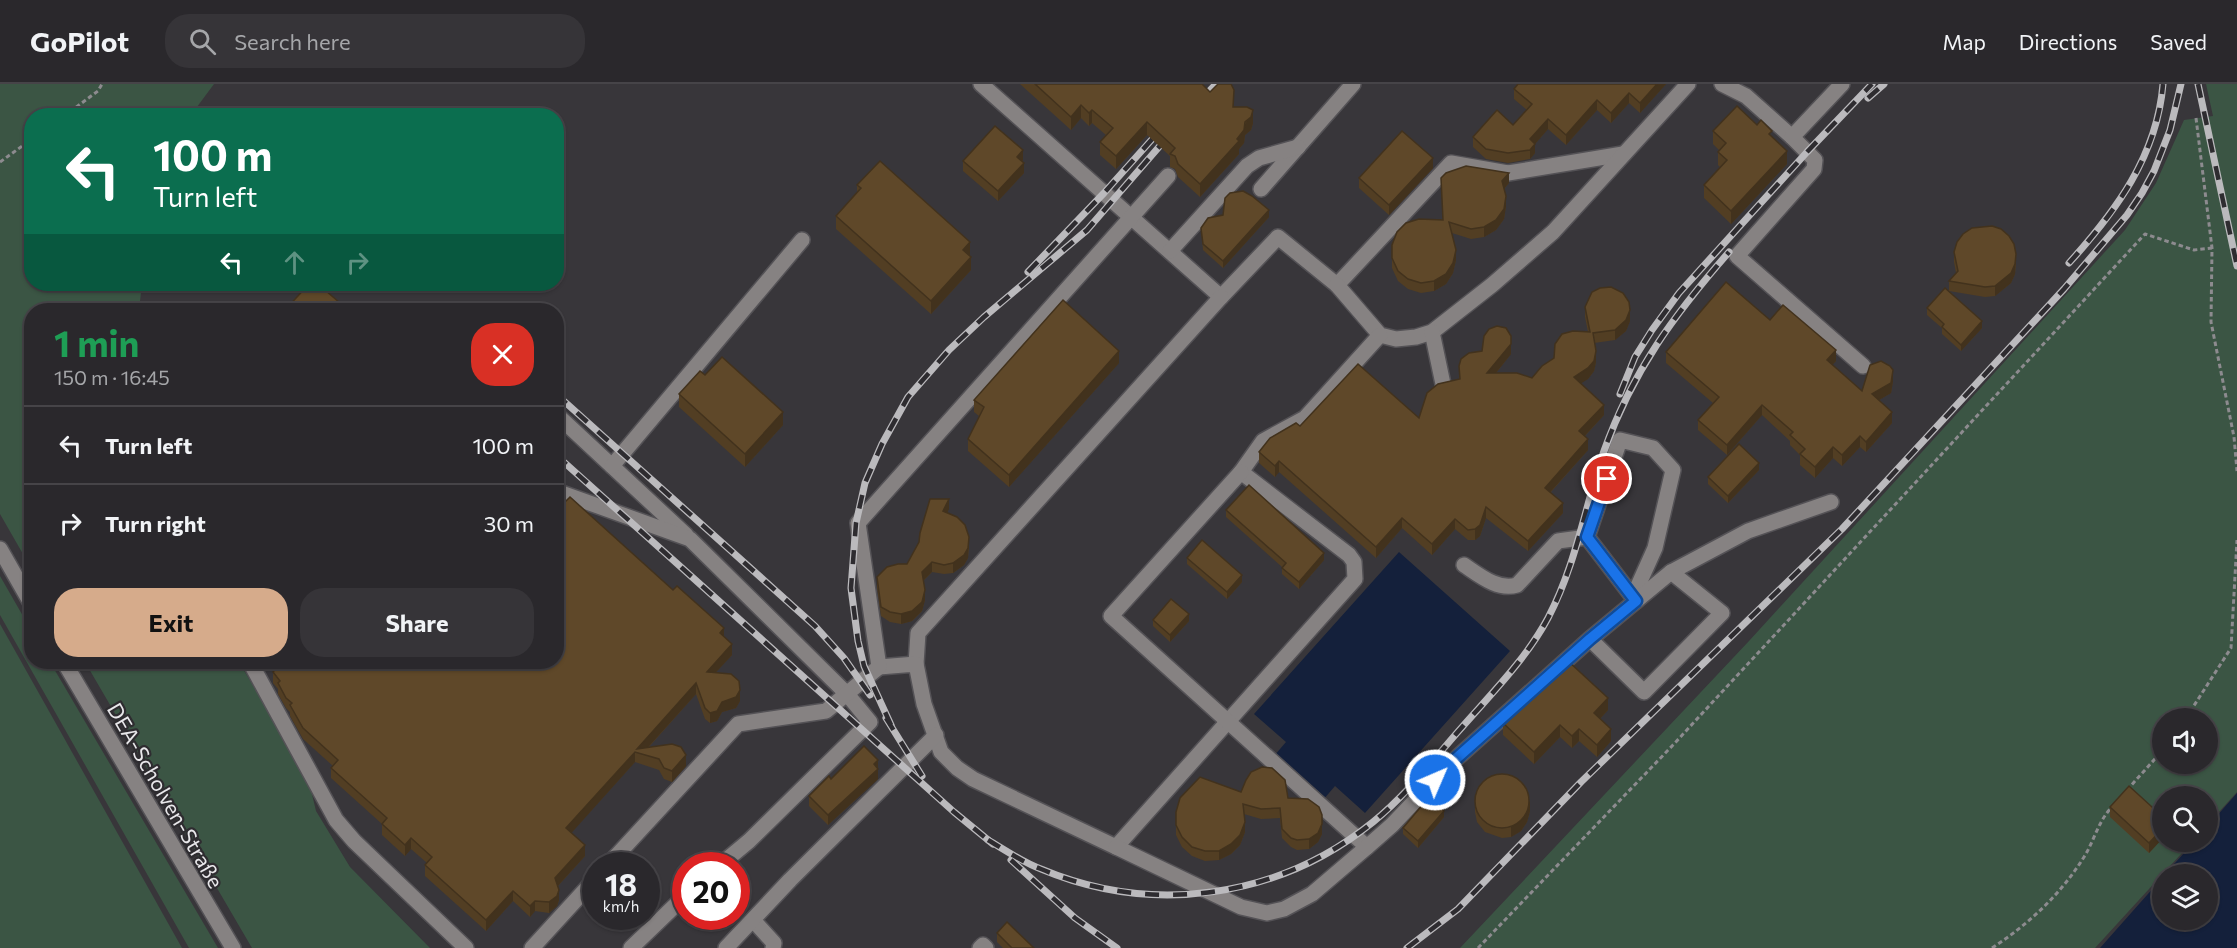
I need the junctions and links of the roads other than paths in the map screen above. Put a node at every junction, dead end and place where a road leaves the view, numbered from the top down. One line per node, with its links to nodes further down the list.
1 (981, 84): 11 (street)
2 (1353, 84): 7 (street)
3 (1688, 84): 8 (street)
4 (1722, 84): 6 (street)
5 (1842, 84): 6 (street)
6 (1792, 137): 18 (street)
7 (1298, 147): 10 (street); 13 (street)
8 (1623, 154): 14 (street); 16 (street)
9 (1168, 176): 11 (street)
10 (1261, 189)
11 (1131, 217): 13 (street); 34 (street)
12 (802, 240): 21 (street)
13 (1170, 251): 15 (street)
14 (1337, 285): 15 (street); 17 (street)
15 (1221, 297): 33 (street)
16 (1432, 332): 17 (street); 19 (street)
17 (1380, 335): 22 (street)
18 (1863, 366)
19 (1443, 384)
20 (564, 421): 21 (street)
21 (612, 466): 26 (street)
22 (1241, 472): 38 (street); 38 (street)
23 (564, 494): 26 (street)
24 (1832, 502): 29 (street)
25 (1587, 537): 28 (street); 31 (street); 31 (street)
26 (690, 539): 37 (street)
27 (0, 549): 30 (street)
28 (1464, 565)
29 (1671, 572): 31 (street); 32 (street)
30 (24, 591)
31 (1634, 599): 32 (street)
32 (1590, 639): 41 (street)
33 (916, 664): 34 (street); 39 (street)
34 (879, 667): 37 (street)
35 (68, 669): 47 (street, DEA-Scholven-Straße)
36 (254, 669): 48 (street)
37 (847, 694): 42 (street); 43 (street)
38 (1227, 723): 40 (street); 41 (street)
39 (936, 735): 40 (street); 46 (street)
40 (1116, 847): 41 (street)
41 (1367, 848)
42 (620, 852)
43 (736, 852)
44 (582, 893): 49 (street)
45 (672, 908): 50 (street)
46 (753, 920): 51 (street); 52 (street)
47 (232, 948)
48 (466, 948)
49 (532, 948)
50 (631, 948)
51 (726, 948)
52 (773, 948)
53 (980, 948): 54 (street)
54 (986, 948)

